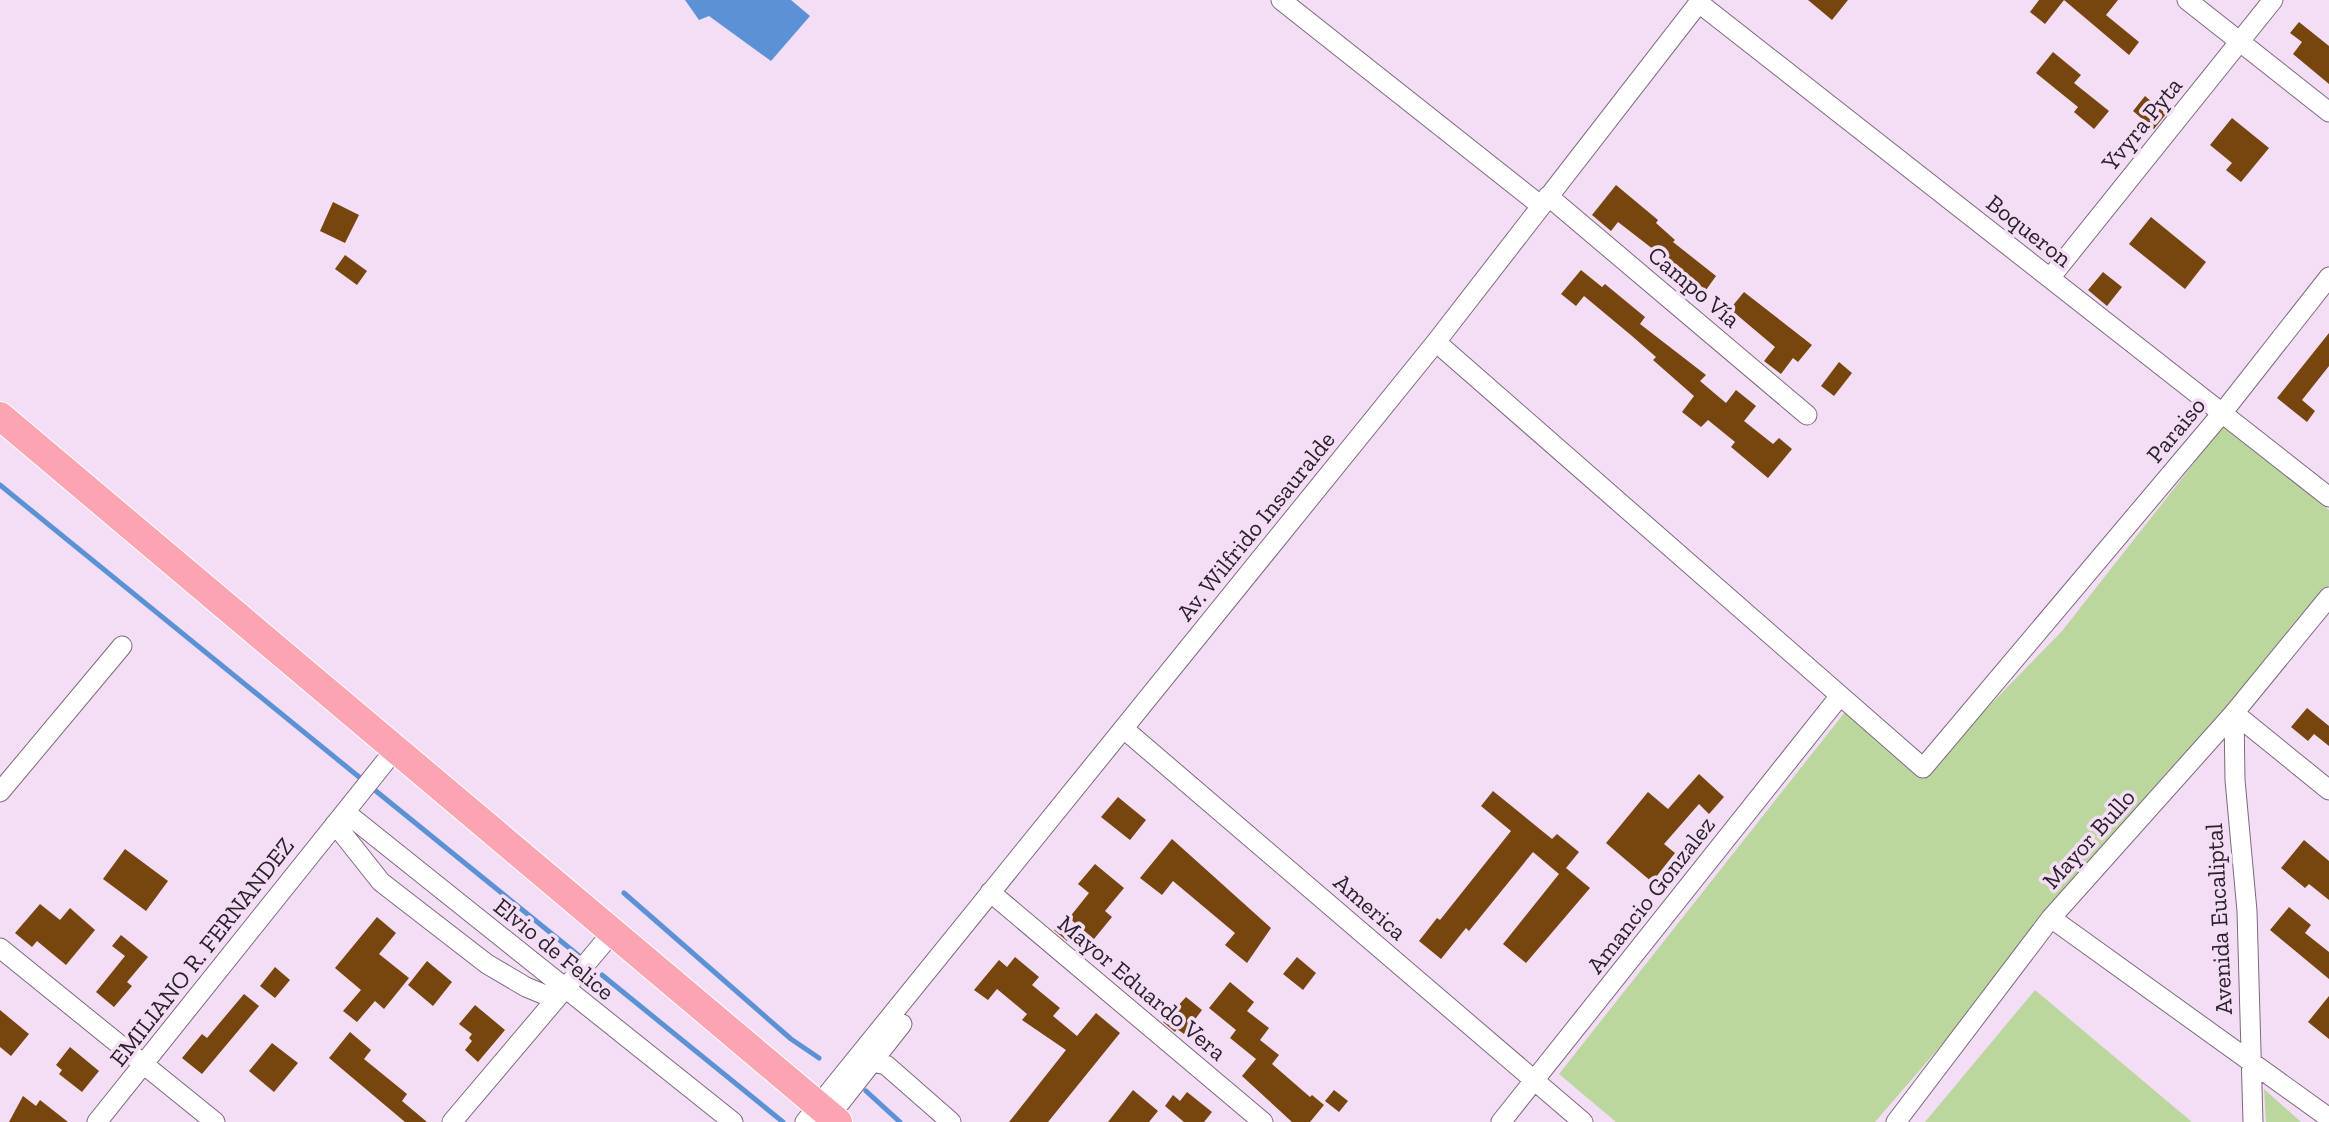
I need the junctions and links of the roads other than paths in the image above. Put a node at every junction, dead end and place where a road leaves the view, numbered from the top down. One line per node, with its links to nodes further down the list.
1 (1281, 0): 7 (street, Campo Vía)
2 (2187, 0): 5 (street)
3 (2273, 0): 5 (street, Yvyra Pyta)
4 (1706, 3): 7 (street, Av. Wilfrido Insauralde); 9 (street, Boqueron)
5 (2240, 41): 6 (street); 9 (street, Yvyra Pyta)
6 (2329, 112)
7 (1548, 200): 10 (street, Av. Wilfrido Insauralde); 12 (street, Campo Vía)
8 (2329, 277): 11 (street, Paraiso)
9 (2050, 278): 11 (street, Boqueron)
10 (1439, 347): 18 (street); 20 (street, Av. Wilfrido Insauralde)
11 (2224, 412): 15 (street, Boqueron); 18 (street, Paraiso)
12 (1807, 415)
13 (0, 416): 35 (highway)
14 (0, 430): 21 (highway)
15 (2329, 497)
16 (2329, 597): 19 (street, Mayor Bullo)
17 (122, 646): 23 (street)
18 (1839, 696): 34 (street, Amancio Gonzalez)
19 (2234, 713): 22 (street); 26 (street, Mayor Bullo); 30 (street, Avenida Eucaliptal)
20 (1127, 732): 25 (street, Av. Wilfrido Insauralde); 34 (street, America)
21 (384, 762): 24 (street, EMILIANO R. FERNANDEZ); 27 (highway)
22 (2329, 790)
23 (0, 792)
24 (340, 818): 29 (street, Elvio de Felice); 29 (street); 32 (street, EMILIANO R. FERNANDEZ)
25 (993, 895): 31 (street); 33 (street, Av. Wilfrido Insauralde); 42 (street, Mayor Eduardo Vera)
26 (2051, 918): 30 (street); 45 (street, Mayor Bullo)
27 (606, 940): 29 (street); 35 (highway)
28 (0, 948): 32 (street)
29 (559, 994): 39 (street); 40 (street, Elvio de Felice)
30 (2249, 1059): 36 (street); 46 (street, Avenida Eucaliptal)
31 (873, 1062): 33 (street); 35 (street); 41 (street)
32 (144, 1064): 37 (street, EMILIANO R. FERNANDEZ); 38 (street)
33 (843, 1079): 35 (street, Av. Wilfrido Insauralde)
34 (1535, 1081): 43 (street, Amancio Gonzalez); 44 (street, America)
35 (820, 1118)
36 (2329, 1118)
37 (97, 1122)
38 (215, 1122)
39 (452, 1122)
40 (733, 1122)
41 (951, 1122)
42 (1263, 1122)
43 (1501, 1122)
44 (1583, 1122)
45 (1896, 1122)
46 (2253, 1122)

